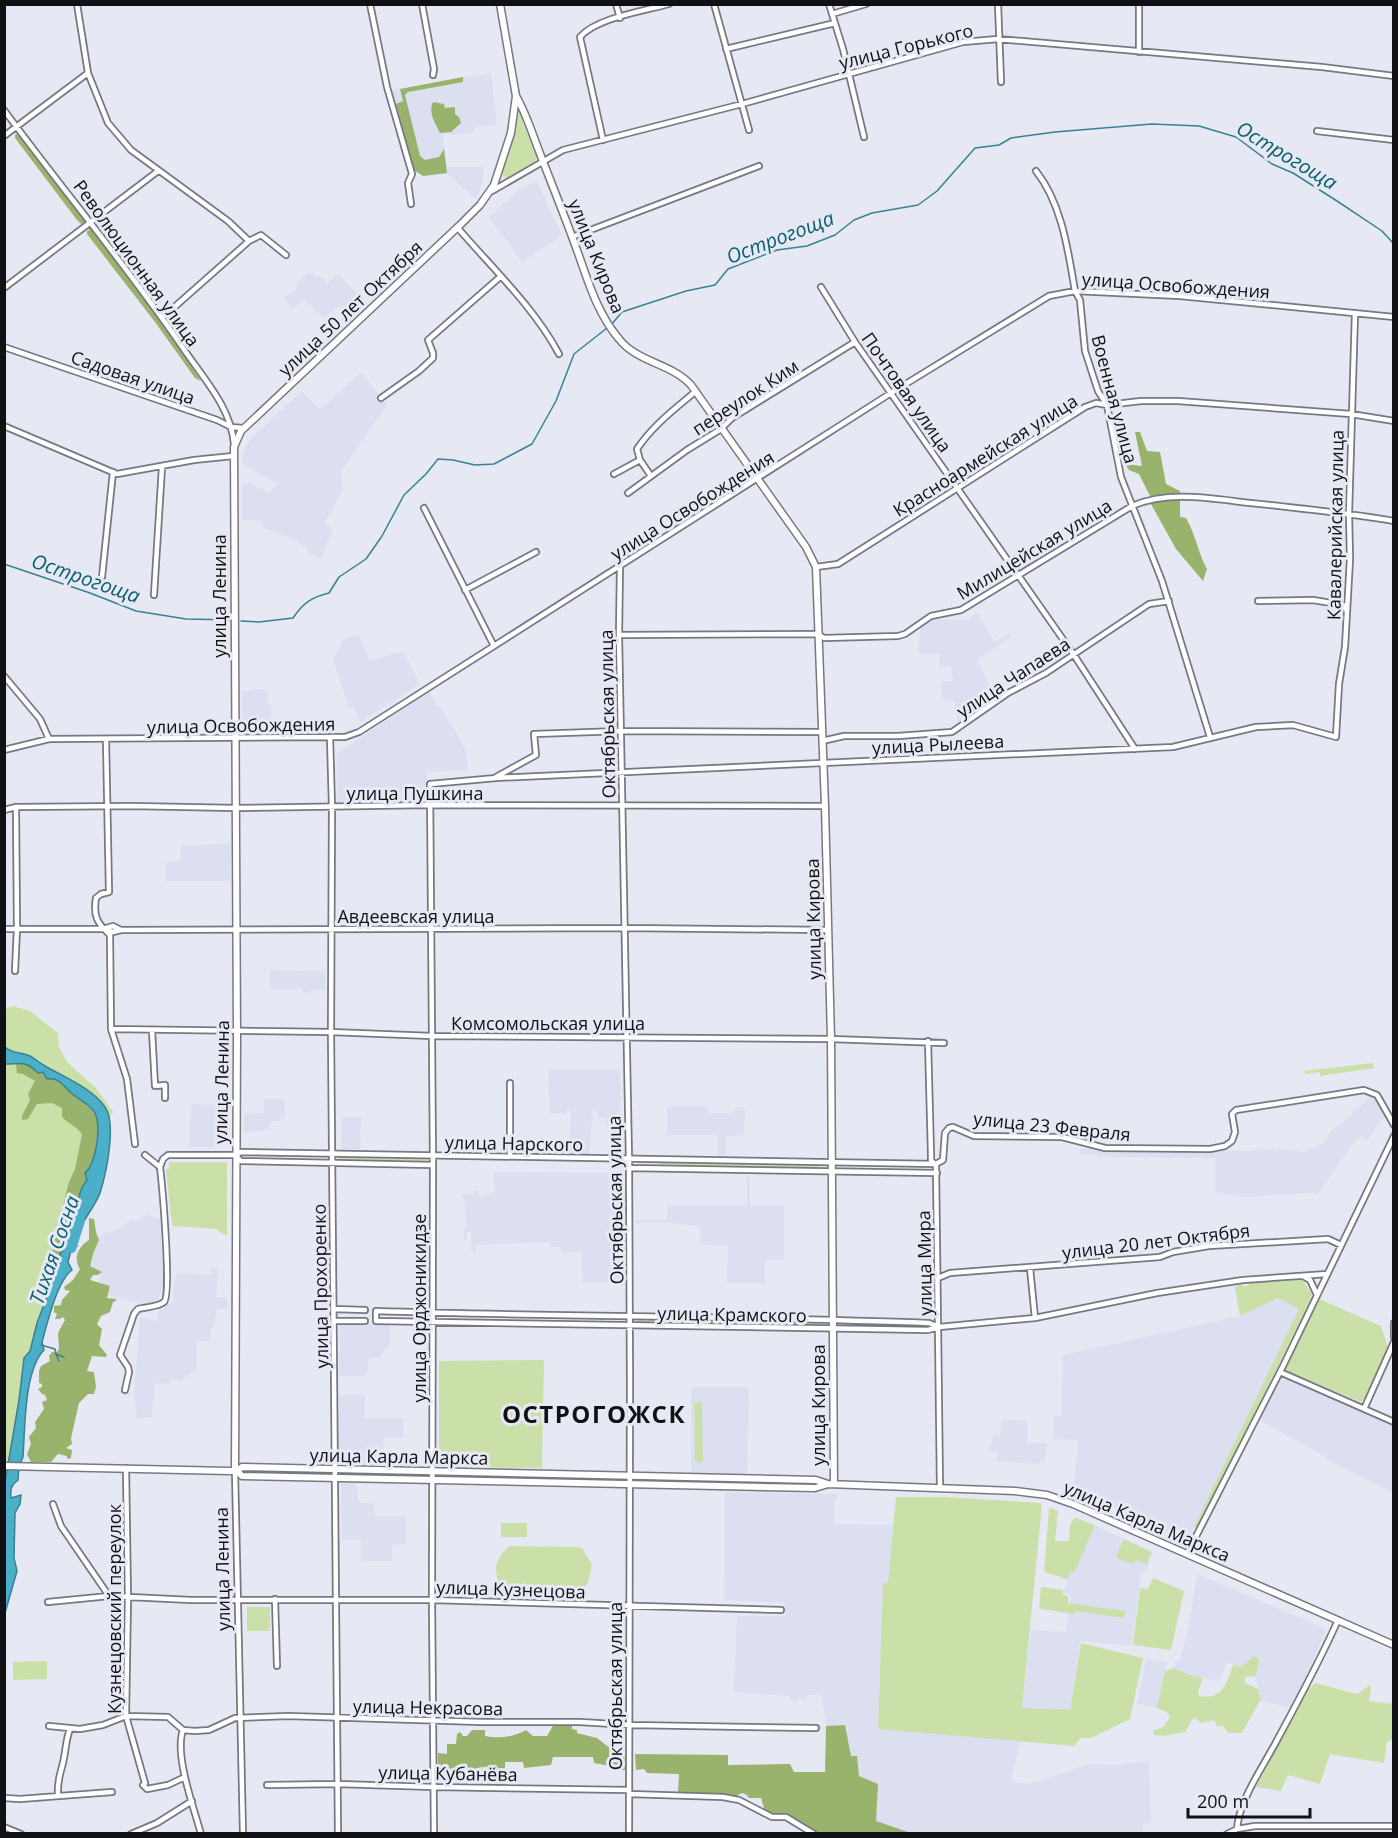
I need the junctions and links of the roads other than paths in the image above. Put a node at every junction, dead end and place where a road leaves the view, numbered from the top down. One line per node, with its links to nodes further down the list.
1 (77, 4): 19 (street)
2 (370, 4): 39 (street)
3 (422, 4): 20 (street)
4 (500, 4): 24 (main road, улица 50 лет Октября)
5 (616, 4): 14 (street)
6 (669, 4): 12 (street)
7 (714, 4): 17 (street)
8 (829, 4): 13 (street)
9 (866, 4): 13 (street)
10 (998, 4): 16 (street)
11 (1139, 4): 18 (street)
12 (653, 6): 14 (street)
13 (832, 14): 15 (street)
14 (620, 18): 32 (street)
15 (834, 22): 17 (street); 21 (street)
16 (998, 39): 18 (street, улица Горького); 21 (street, улица Горького); 23 (street)
17 (726, 49): 25 (street)
18 (1139, 52): 22 (street, улица Горького)
19 (88, 73): 27 (street); 36 (street)
20 (433, 75)
21 (848, 75): 25 (street, улица Горького); 31 (street)
22 (1394, 76)
23 (1001, 82)
24 (516, 96): 34 (main road, улица Кирова); 38 (main road, улица 50 лет Октября)
25 (742, 104): 28 (street); 32 (street, улица Горького)
26 (4, 110): 27 (street, Революционная улица)
27 (17, 127): 30 (street); 40 (street, Революционная улица)
28 (749, 130)
29 (1317, 131): 33 (street)
30 (4, 136)
31 (864, 137)
32 (603, 140): 34 (street, улица Горького)
33 (1394, 140)
34 (543, 161): 38 (street, улица 50 лет Октября); 42 (main road, улица Кирова)
35 (759, 166): 42 (street)
36 (158, 171): 40 (street); 43 (street)
37 (1036, 171): 48 (street, Военная улица)
38 (489, 193): 41 (main road, улица 50 лет Октября)
39 (411, 204)
40 (91, 223): 47 (street); 51 (street, Революционная улица)
41 (457, 227): 45 (street); 63 (main road, улица 50 лет Октября)
42 (572, 237): 55 (main road, улица Кирова)
43 (249, 241): 44 (street); 51 (street)
44 (286, 255)
45 (500, 277): 54 (street); 57 (street)
46 (821, 286): 52 (street, Почтовая улица)
47 (4, 288)
48 (1075, 291): 49 (street, улица Освобождения); 56 (street, улица Освобождения); 58 (street, Военная улица)
49 (1355, 313): 50 (street, улица Освобождения); 59 (street, Кавалерийская улица)
50 (1394, 317)
51 (162, 318): 62 (street, Революционная улица)
52 (855, 342): 56 (street, Почтовая улица); 64 (street, переулок Ким)
53 (4, 347): 62 (street, Садовая улица)
54 (560, 354)
55 (696, 391): 64 (main road, улица Кирова); 68 (street)
56 (891, 393): 73 (street, улица Освобождения); 74 (street, Почтовая улица)
57 (381, 398)
58 (1107, 405): 59 (street, Красноармейская улица); 74 (street, Красноармейская улица); 76 (street, Военная улица)
59 (1352, 414): 60 (street, Красноармейская улица); 78 (street, Кавалерийская улица)
60 (1394, 421)
61 (4, 426): 70 (street)
62 (231, 427): 63 (street); 65 (street); 66 (street)
63 (244, 428): 65 (main road, улица 50 лет Октября)
64 (721, 429): 72 (street, переулок Ким); 73 (main road, улица Кирова)
65 (238, 434): 66 (main road, улица 50 лет Октября)
66 (234, 447): 67 (main road, улица Ленина)
67 (233, 456): 69 (street); 101 (main road, улица Ленина)
68 (640, 460): 71 (street); 72 (street)
69 (162, 466): 70 (street); 86 (street)
70 (112, 472): 84 (street)
71 (614, 474)
72 (651, 476): 75 (street, переулок Ким)
73 (758, 479): 81 (street, улица Освобождения); 82 (main road, улица Кирова)
74 (957, 488): 82 (street, Красноармейская улица); 83 (street, Почтовая улица)
75 (627, 493)
76 (1132, 506): 78 (street, Милицейская улица); 83 (street, Милицейская улица); 87 (street, Военная улица)
77 (424, 508): 85 (street)
78 (1349, 513): 79 (street, Милицейская улица); 89 (street, Кавалерийская улица)
79 (1394, 521)
80 (536, 552): 85 (street)
81 (620, 566): 90 (street, Октябрьская улица); 92 (street, улица Освобождения)
82 (816, 567): 91 (main road, улица Кирова)
83 (1019, 576): 91 (street, Милицейская улица); 93 (street, Почтовая улица)
84 (102, 577)
85 (465, 590): 92 (street)
86 (154, 595)
87 (1168, 601): 93 (street, улица Чапаева); 97 (street, Военная улица)
88 (1258, 601): 89 (street)
89 (1347, 611): 98 (street, Кавалерийская улица)
90 (619, 634): 91 (street, Милицейская улица); 95 (street, Октябрьская улица)
91 (818, 634): 96 (main road, улица Кирова)
92 (494, 646): 99 (street, улица Освобождения)
93 (1074, 655): 103 (street, улица Чапаева); 104 (street, Почтовая улица)
94 (4, 676): 100 (street)
95 (621, 731): 96 (street); 107 (street, Октябрьская улица); 108 (street)
96 (822, 732): 103 (main road, улица Кирова)
97 (1210, 736): 98 (street, улица Рылеева); 104 (street, улица Рылеева)
98 (1336, 736)
99 (330, 738): 101 (street, улица Освобождения); 114 (street, улица Прохоренко)
100 (49, 739): 102 (street, улица Освобождения); 105 (street, улица Освобождения)
101 (234, 739): 102 (street, улица Освобождения); 116 (main road, улица Ленина)
102 (106, 740): 113 (street)
103 (822, 741): 106 (main road, улица Кирова)
104 (1135, 748): 106 (street, улица Рылеева)
105 (4, 750)
106 (823, 763): 107 (street, улица Рылеева); 111 (main road, улица Кирова)
107 (621, 773): 108 (street, улица Рылеева); 115 (street, Октябрьская улица)
108 (496, 778): 109 (street, улица Рылеева)
109 (432, 783): 110 (street, улица Орджоникидзе)
110 (430, 805): 114 (street, улица Пушкина); 115 (street, улица Пушкина); 123 (street, улица Орджоникидзе)
111 (825, 806): 115 (street, улица Пушкина); 125 (main road, улица Кирова)
112 (16, 807): 113 (street, улица Пушкина); 117 (street, улица Пушкина); 120 (street)
113 (108, 807): 116 (street, улица Пушкина); 121 (street)
114 (332, 807): 116 (street, улица Пушкина); 124 (street, улица Прохоренко)
115 (621, 807): 118 (street, Октябрьская улица)
116 (236, 808): 122 (main road, улица Ленина)
117 (4, 810)
118 (623, 928): 123 (street, Авдеевская улица); 125 (street, Авдеевская улица); 132 (street, Октябрьская улица)
119 (4, 929): 120 (street, Авдеевская улица)
120 (17, 929): 121 (street, Авдеевская улица); 126 (street)
121 (104, 929): 122 (street, Авдеевская улица); 127 (street)
122 (236, 929): 124 (street, Авдеевская улица); 129 (main road, улица Ленина)
123 (431, 929): 124 (street, Авдеевская улица); 131 (street, улица Орджоникидзе)
124 (331, 930): 130 (street, улица Прохоренко)
125 (828, 930): 133 (main road, улица Кирова)
126 (15, 971)
127 (111, 1029): 128 (street, Комсомольская улица); 140 (street)
128 (152, 1030): 129 (street, Комсомольская улица); 137 (street)
129 (237, 1031): 130 (street, Комсомольская улица); 143 (main road, улица Ленина)
130 (331, 1032): 131 (street, Комсомольская улица); 141 (street, улица Прохоренко)
131 (432, 1036): 132 (street, Комсомольская улица); 144 (street, улица Орджоникидзе)
132 (626, 1037): 133 (street, Комсомольская улица); 146 (street, Октябрьская улица)
133 (831, 1040): 134 (street, Комсомольская улица); 147 (main road, улица Кирова)
134 (928, 1041): 135 (street, Комсомольская улица); 149 (street, улица Мира)
135 (944, 1043)
136 (510, 1083): 145 (street)
137 (165, 1098)
138 (1394, 1125): 149 (street, улица 23 Февраля)
139 (1394, 1136): 155 (street)
140 (135, 1144)
141 (332, 1154): 143 (street, улица Нарского); 144 (street, улица Нарского); 148 (street, улица Прохоренко)
142 (145, 1155): 151 (street)
143 (235, 1155): 148 (street, улица Нарского); 151 (street, улица Нарского); 185 (main road, улица Ленина)
144 (433, 1155): 145 (street, улица Нарского); 150 (street, улица Орджоникидзе)
145 (510, 1156): 146 (street, улица Нарского)
146 (629, 1159): 147 (street, улица Нарского); 152 (street, Октябрьская улица)
147 (831, 1161): 149 (street, улица Нарского); 153 (main road, улица Кирова)
148 (332, 1163): 150 (street, улица Нарского); 161 (street, улица Прохоренко)
149 (936, 1164): 154 (street, улица Мира)
150 (433, 1165): 163 (street, улица Орджоникидзе)
151 (160, 1167): 179 (street)
152 (629, 1168): 153 (street); 165 (street, Октябрьская улица)
153 (831, 1173): 154 (street); 167 (main road, улица Кирова)
154 (937, 1173): 159 (street, улица Мира)
155 (1341, 1245): 156 (street, улица 20 лет Октября); 157 (street)
156 (1030, 1268): 159 (street, улица 20 лет Октября); 166 (street)
157 (1328, 1274): 158 (street, улица Крамского); 160 (street)
158 (1304, 1276): 160 (street); 166 (street, улица Крамского)
159 (938, 1278): 174 (street, улица Мира)
160 (1317, 1295): 178 (street)
161 (334, 1309): 162 (street); 168 (street, улица Прохоренко)
162 (365, 1310)
163 (433, 1313): 164 (street, улица Крамского); 170 (street, улица Орджоникидзе); 170 (street, улица Крамского)
164 (524, 1315): 165 (street, улица Крамского); 171 (street)
165 (630, 1317): 167 (street, улица Крамского); 173 (street, Октябрьская улица)
166 (1035, 1318): 174 (street, улица Крамского)
167 (833, 1319): 174 (street, улица Крамского); 175 (main road, улица Кирова)
168 (334, 1321): 169 (street); 184 (street, улица Прохоренко)
169 (365, 1321)
170 (433, 1322): 171 (street, улица Крамского); 186 (street, улица Орджоникидзе)
171 (524, 1323): 173 (street, улица Крамского)
172 (1394, 1323): 176 (street)
173 (630, 1326): 175 (street, улица Крамского); 188 (street, Октябрьская улица)
174 (939, 1327): 175 (street, улица Крамского); 194 (street, улица Мира)
175 (833, 1329): 192 (main road, улица Кирова)
176 (1394, 1337)
177 (1394, 1342): 180 (street)
178 (1280, 1372): 180 (street); 196 (street)
179 (125, 1390)
180 (1364, 1409): 181 (street)
181 (1394, 1422)
182 (4, 1466): 183 (main road, улица Карла Маркса)
183 (126, 1468): 185 (main road, улица Карла Маркса); 198 (street, Кузнецовский переулок)
184 (335, 1470): 185 (main road, улица Карла Маркса); 186 (main road, улица Карла Маркса); 189 (street, улица Прохоренко)
185 (236, 1471): 189 (main road, улица Карла Маркса); 199 (street, улица Ленина)
186 (433, 1472): 187 (main road, улица Карла Маркса); 190 (street, улица Орджоникидзе)
187 (561, 1474): 188 (main road, улица Карла Маркса); 191 (main road)
188 (630, 1476): 192 (main road, улица Карла Маркса); 193 (street, Октябрьская улица)
189 (335, 1479): 190 (main road, улица Карла Маркса); 201 (street, улица Прохоренко)
190 (433, 1481): 191 (main road, улица Карла Маркса); 202 (street, улица Орджоникидзе)
191 (561, 1484): 193 (main road, улица Карла Маркса)
192 (831, 1484): 193 (main road, улица Карла Маркса); 194 (main road, улица Карла Маркса)
193 (630, 1485): 204 (street, Октябрьская улица)
194 (940, 1488): 196 (main road, улица Карла Маркса)
195 (53, 1504): 197 (street)
196 (1187, 1554): 206 (main road, улица Карла Маркса)
197 (109, 1596): 198 (street, улица Кузнецова); 203 (street, улица Кузнецова)
198 (128, 1598): 199 (street, улица Кузнецова); 209 (street, Кузнецовский переулок)
199 (238, 1599): 200 (street, улица Кузнецова); 210 (street, улица Ленина)
200 (275, 1599): 201 (street, улица Кузнецова); 208 (street)
201 (335, 1600): 202 (street, улица Кузнецова); 211 (street, улица Прохоренко)
202 (432, 1600): 204 (street, улица Кузнецова); 212 (street, улица Орджоникидзе)
203 (48, 1602)
204 (628, 1606): 205 (street, улица Кузнецова); 213 (street, Октябрьская улица)
205 (782, 1610)
206 (1338, 1620): 207 (main road, улица Карла Маркса); 229 (street)
207 (1394, 1645)
208 (277, 1666)
209 (126, 1716): 216 (street); 217 (street); 218 (street, Кузнецовский переулок)
210 (241, 1717): 211 (street, улица Некрасова); 217 (street, улица Некрасова); 233 (street, улица Ленина)
211 (336, 1719): 212 (street, улица Некрасова); 219 (street, улица Прохоренко)
212 (433, 1720): 213 (street, улица Некрасова); 221 (street, улица Орджоникидзе)
213 (630, 1725): 215 (street, улица Некрасова); 223 (street, Октябрьская улица)
214 (49, 1726): 216 (street)
215 (816, 1728)
216 (70, 1729): 224 (street)
217 (183, 1730): 218 (street)
218 (184, 1778): 226 (street)
219 (337, 1784): 220 (street, улица Кубанёва); 221 (street, улица Кубанёва); 234 (street, улица Прохоренко)
220 (267, 1785)
221 (434, 1787): 223 (street, улица Кубанёва); 235 (street, улица Орджоникидзе)
222 (112, 1792): 224 (street)
223 (629, 1792): 236 (street, Октябрьская улица); 237 (street, улица Кубанёва)
224 (58, 1795): 225 (street)
225 (4, 1798)
226 (192, 1801): 231 (street); 232 (street)
227 (1394, 1826): 229 (street)
228 (4, 1827): 230 (street)
229 (1237, 1829): 238 (street)
230 (21, 1833)
231 (131, 1833)
232 (201, 1833)
233 (243, 1833)
234 (338, 1833)
235 (434, 1833)
236 (628, 1833)
237 (814, 1833)
238 (1227, 1833)

